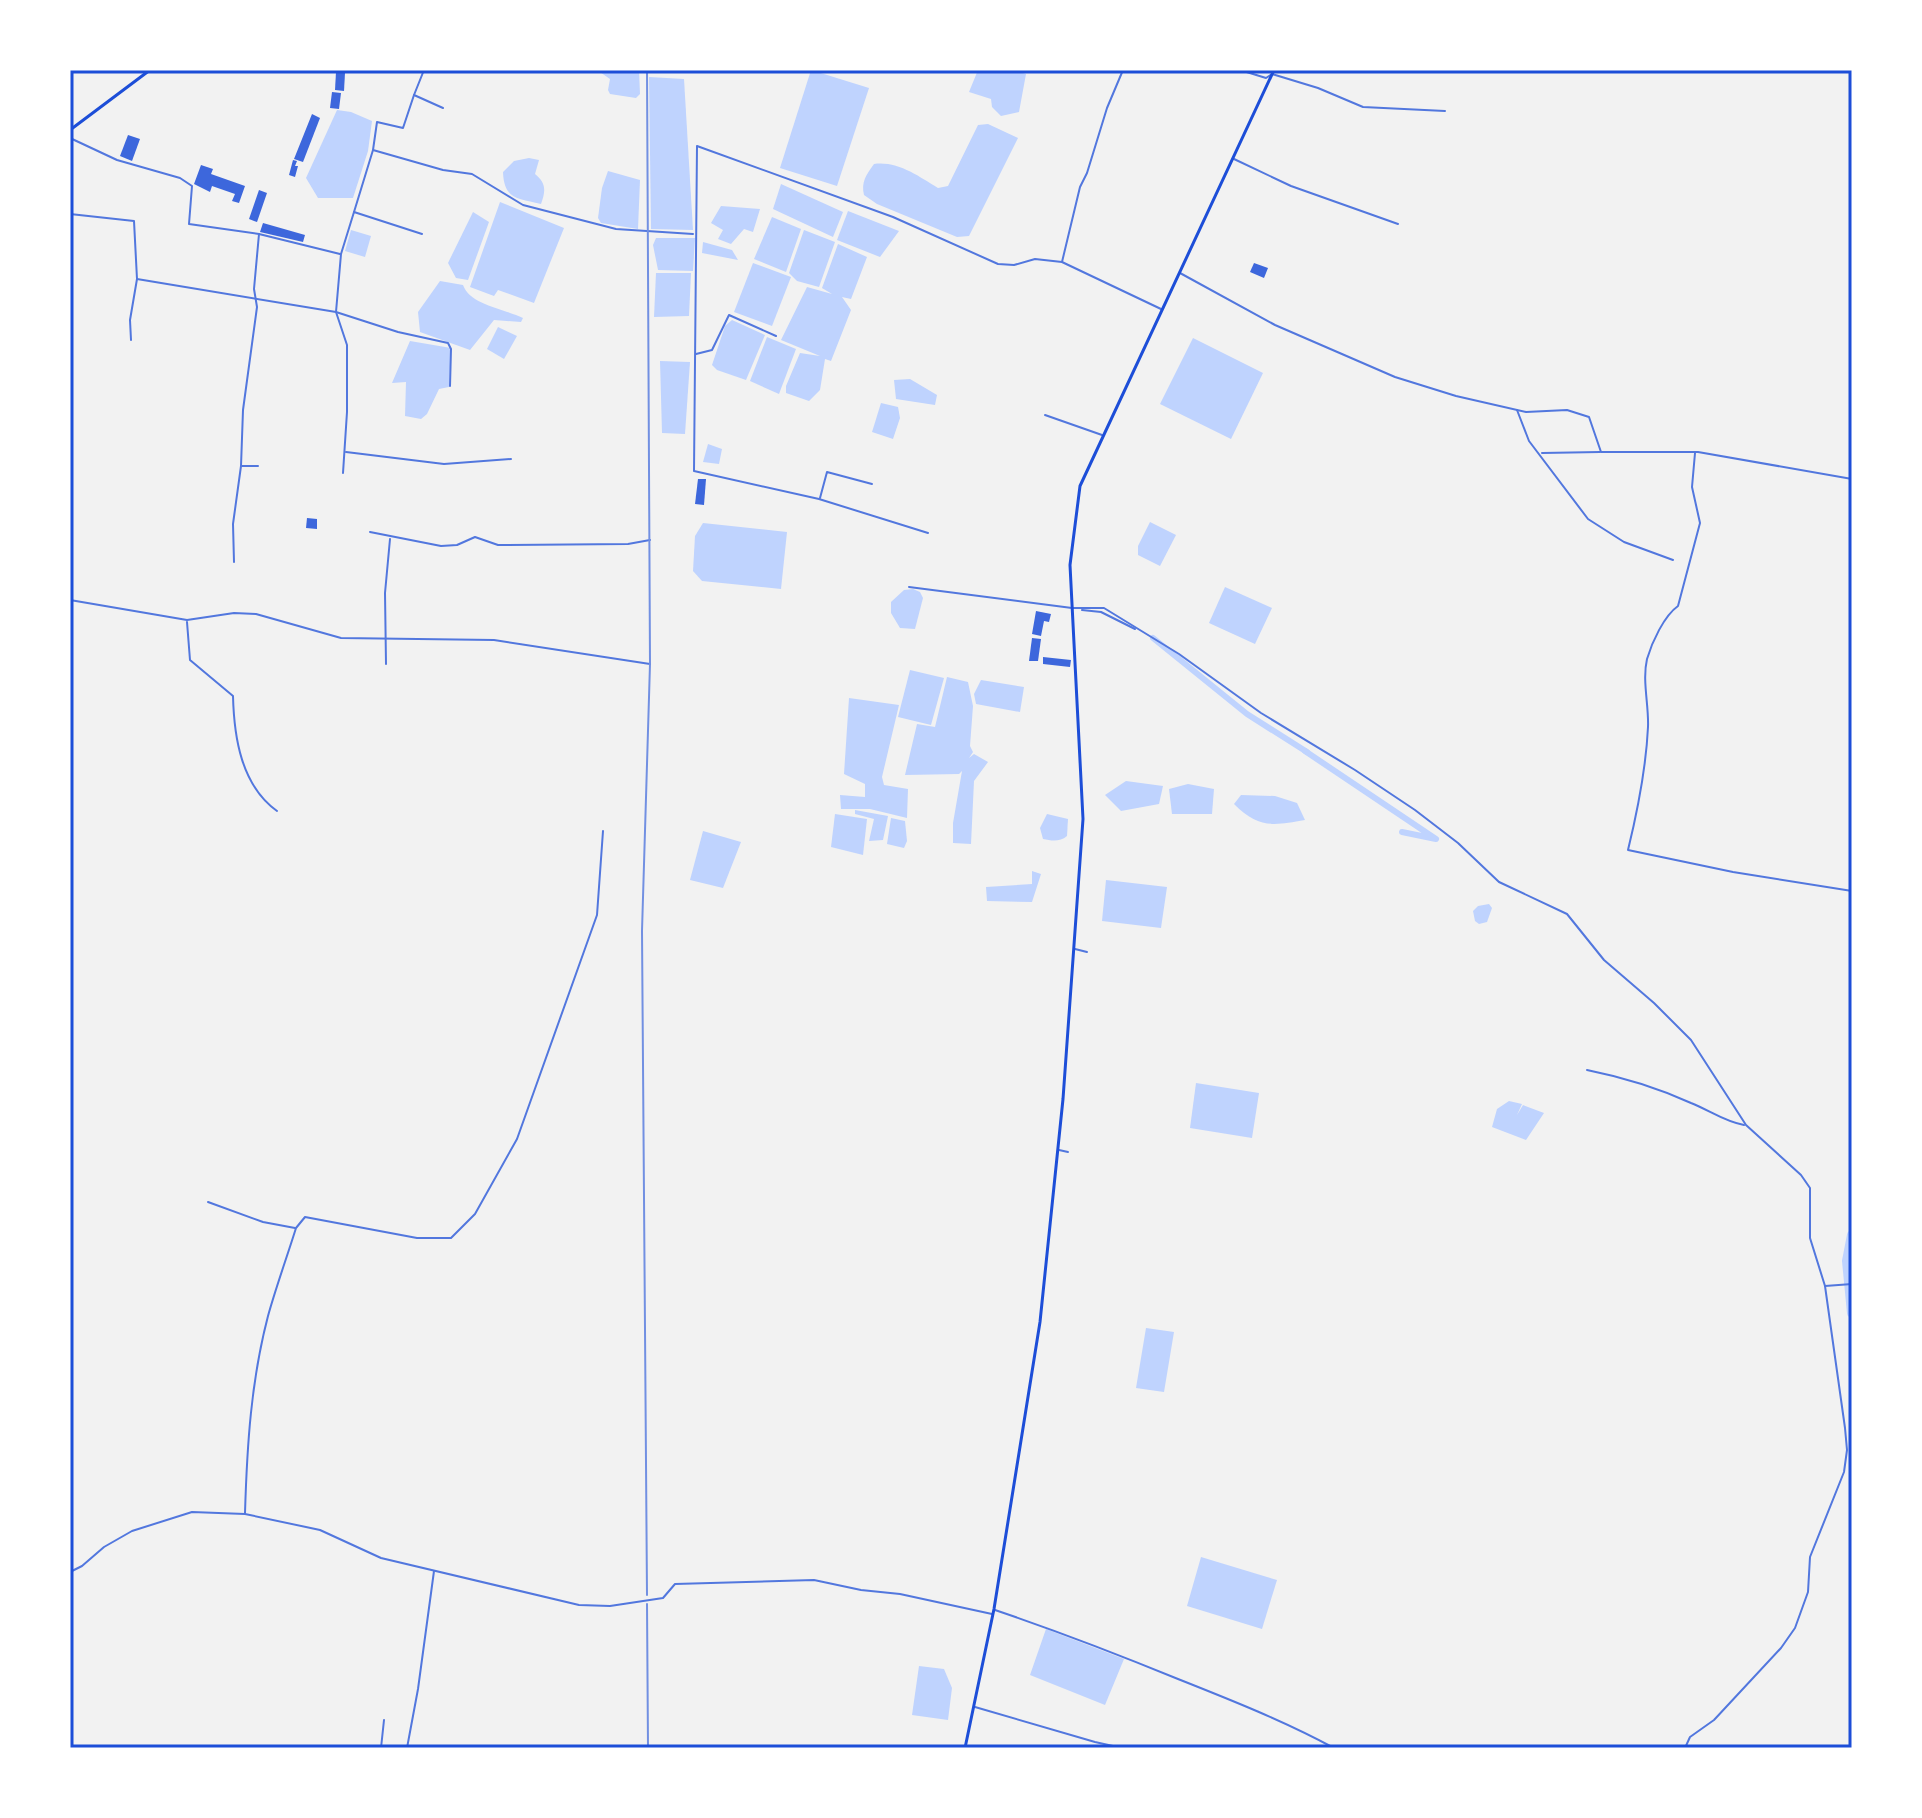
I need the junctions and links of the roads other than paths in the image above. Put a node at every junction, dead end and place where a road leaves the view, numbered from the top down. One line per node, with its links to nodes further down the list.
1 (150, 70): 9 (main road)
2 (424, 70): 6 (street)
3 (1123, 70): 20 (street)
4 (1240, 70): 5 (street)
5 (1273, 72): 8 (street); 12 (main road)
6 (414, 95): 7 (street); 11 (street)
7 (443, 108)
8 (1445, 111)
9 (70, 130)
10 (70, 138): 16 (street)
11 (373, 150): 13 (street); 18 (street)
12 (1233, 158): 15 (street); 21 (main road)
13 (354, 212): 17 (street); 19 (street)
14 (70, 214): 22 (street)
15 (1398, 224)
16 (259, 234): 19 (street); 23 (street)
17 (422, 234)
18 (694, 234): 20 (street); 28 (street)
19 (341, 254): 25 (street)
20 (1062, 262): 24 (street)
21 (1179, 272): 24 (main road); 30 (street)
22 (137, 279): 23 (street); 27 (street)
23 (256, 297): 25 (street); 38 (street)
24 (1162, 310): 32 (main road)
25 (336, 312): 29 (street); 33 (street)
26 (776, 336): 28 (street)
27 (131, 340)
28 (694, 354): 43 (street)
29 (450, 386)
30 (1517, 409): 34 (street); 36 (street)
31 (1045, 415): 32 (street)
32 (1104, 435): 52 (main road)
33 (345, 452): 37 (street); 40 (street)
34 (1601, 452): 35 (street); 36 (street)
35 (1696, 452): 41 (street); 60 (street)
36 (1541, 453): 48 (street)
37 (511, 459)
38 (241, 466): 39 (street); 49 (street)
39 (258, 466)
40 (343, 473)
41 (1852, 479)
42 (872, 484): 43 (street)
43 (819, 499): 45 (street)
44 (370, 532): 46 (street)
45 (928, 533)
46 (390, 538): 47 (street); 55 (street)
47 (650, 540)
48 (1673, 560)
49 (234, 562)
50 (909, 587): 52 (street)
51 (70, 600): 53 (street)
52 (1072, 609): 54 (street); 61 (main road); 64 (street)
53 (187, 620): 55 (street); 58 (street)
54 (1151, 636)
55 (385, 638): 56 (street); 57 (street)
56 (386, 664)
57 (650, 664)
58 (277, 811)
59 (603, 831): 68 (street)
60 (1852, 891)
61 (1075, 949): 62 (street); 65 (main road)
62 (1087, 952)
63 (1587, 1070): 64 (street)
64 (1746, 1125): 70 (street)
65 (1058, 1150): 66 (street); 74 (main road)
66 (1068, 1152)
67 (208, 1202): 68 (street)
68 (296, 1228): 71 (street)
69 (1852, 1284): 70 (street)
70 (1826, 1286): 84 (street)
71 (245, 1514): 72 (street); 73 (street)
72 (434, 1571): 74 (street); 79 (street)
73 (70, 1572)
74 (993, 1612): 75 (main road); 83 (street)
75 (974, 1707): 77 (street); 80 (main road)
76 (384, 1720): 78 (street)
77 (1095, 1742): 81 (street); 82 (street)
78 (381, 1748)
79 (407, 1748)
80 (965, 1748)
81 (1093, 1748)
82 (1122, 1748)
83 (1334, 1748)
84 (1685, 1748)

